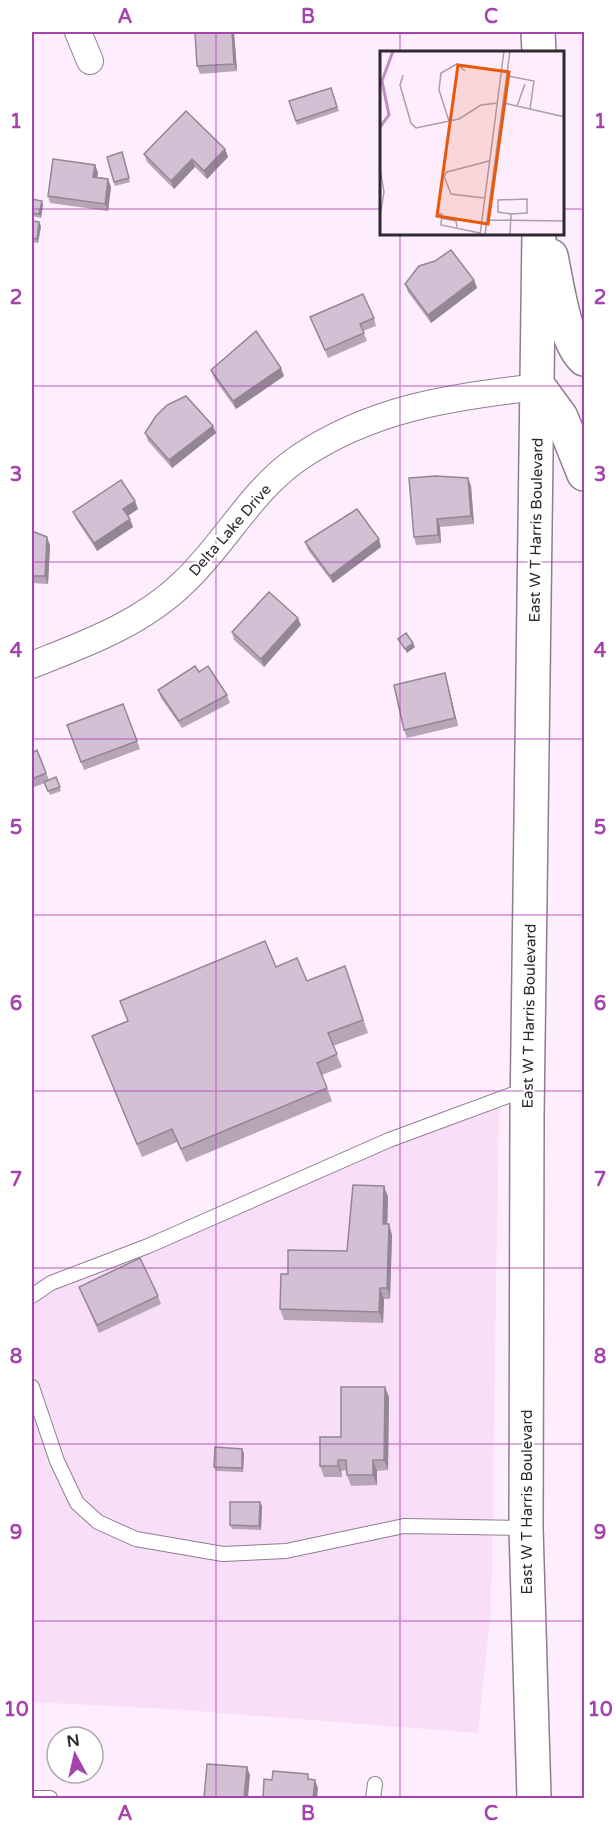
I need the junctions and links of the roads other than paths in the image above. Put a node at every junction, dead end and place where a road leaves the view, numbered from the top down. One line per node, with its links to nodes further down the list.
1 (78, 32): 4 (street)
2 (538, 32): 3 (main road)
3 (539, 51)
4 (90, 61)
5 (539, 236): 8 (main road, East W T Harris Boulevard)
6 (546, 236): 7 (main road)
7 (585, 359)
8 (538, 387): 9 (main road); 10 (street, Delta Lake Drive); 11 (main road, East W T Harris Boulevard)
9 (585, 474)
10 (32, 665)
11 (528, 1089): 12 (lane); 14 (main road, East W T Harris Boulevard)
12 (32, 1296)
13 (32, 1387): 14 (lane)
14 (526, 1528): 17 (main road, East W T Harris Boulevard)
15 (32, 1798): 16 (lane)
16 (50, 1798)
17 (534, 1798)

